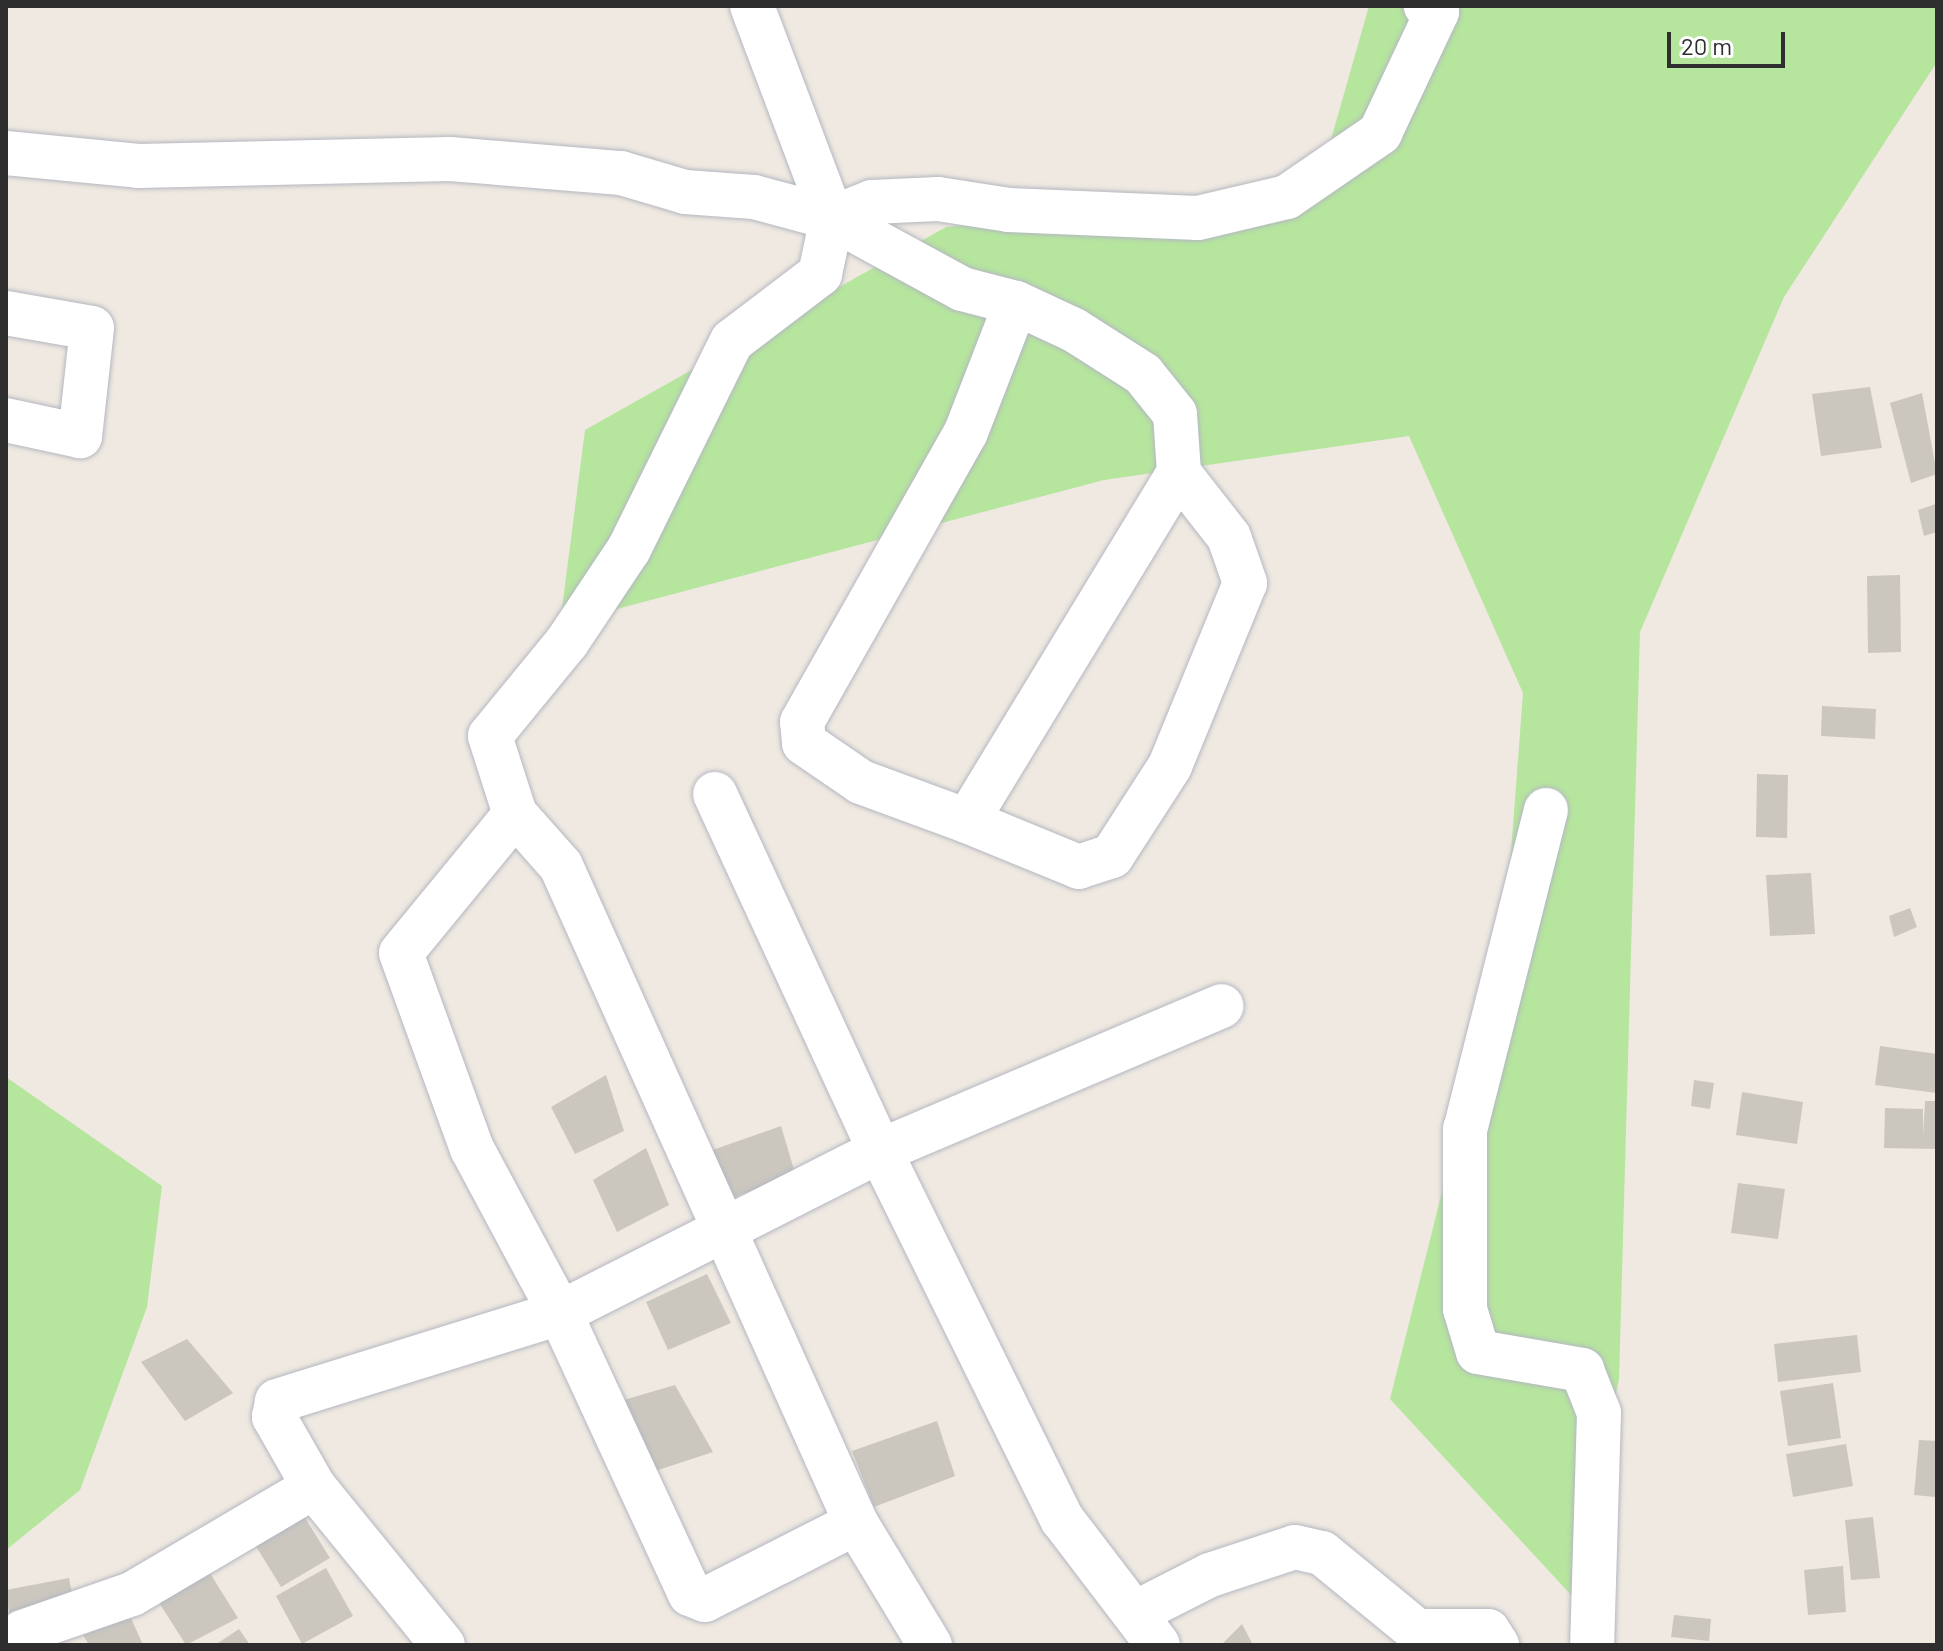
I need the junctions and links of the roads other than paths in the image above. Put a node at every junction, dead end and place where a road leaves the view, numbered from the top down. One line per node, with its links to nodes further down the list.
1 (752, 6): 4 (street)
2 (1433, 8): 4 (street)
3 (6, 153): 4 (street)
4 (832, 218): 5 (street); 11 (street)
5 (1016, 303): 8 (street); 12 (street)
6 (6, 313): 7 (street)
7 (6, 420)
8 (1179, 473): 12 (street); 12 (street)
9 (715, 794): 14 (street)
10 (1546, 810): 25 (street)
11 (515, 814): 15 (street); 16 (street)
12 (967, 821)
13 (1221, 1006): 14 (street)
14 (880, 1151): 15 (street); 19 (street)
15 (722, 1228): 16 (street); 18 (street)
16 (560, 1313): 17 (street); 18 (street)
17 (314, 1487): 20 (street); 22 (street)
18 (856, 1523): 23 (street)
19 (1148, 1628): 21 (street)
20 (22, 1632)
21 (1415, 1638): 24 (street)
22 (443, 1645)
23 (930, 1645)
24 (1497, 1645)
25 (1592, 1645)

